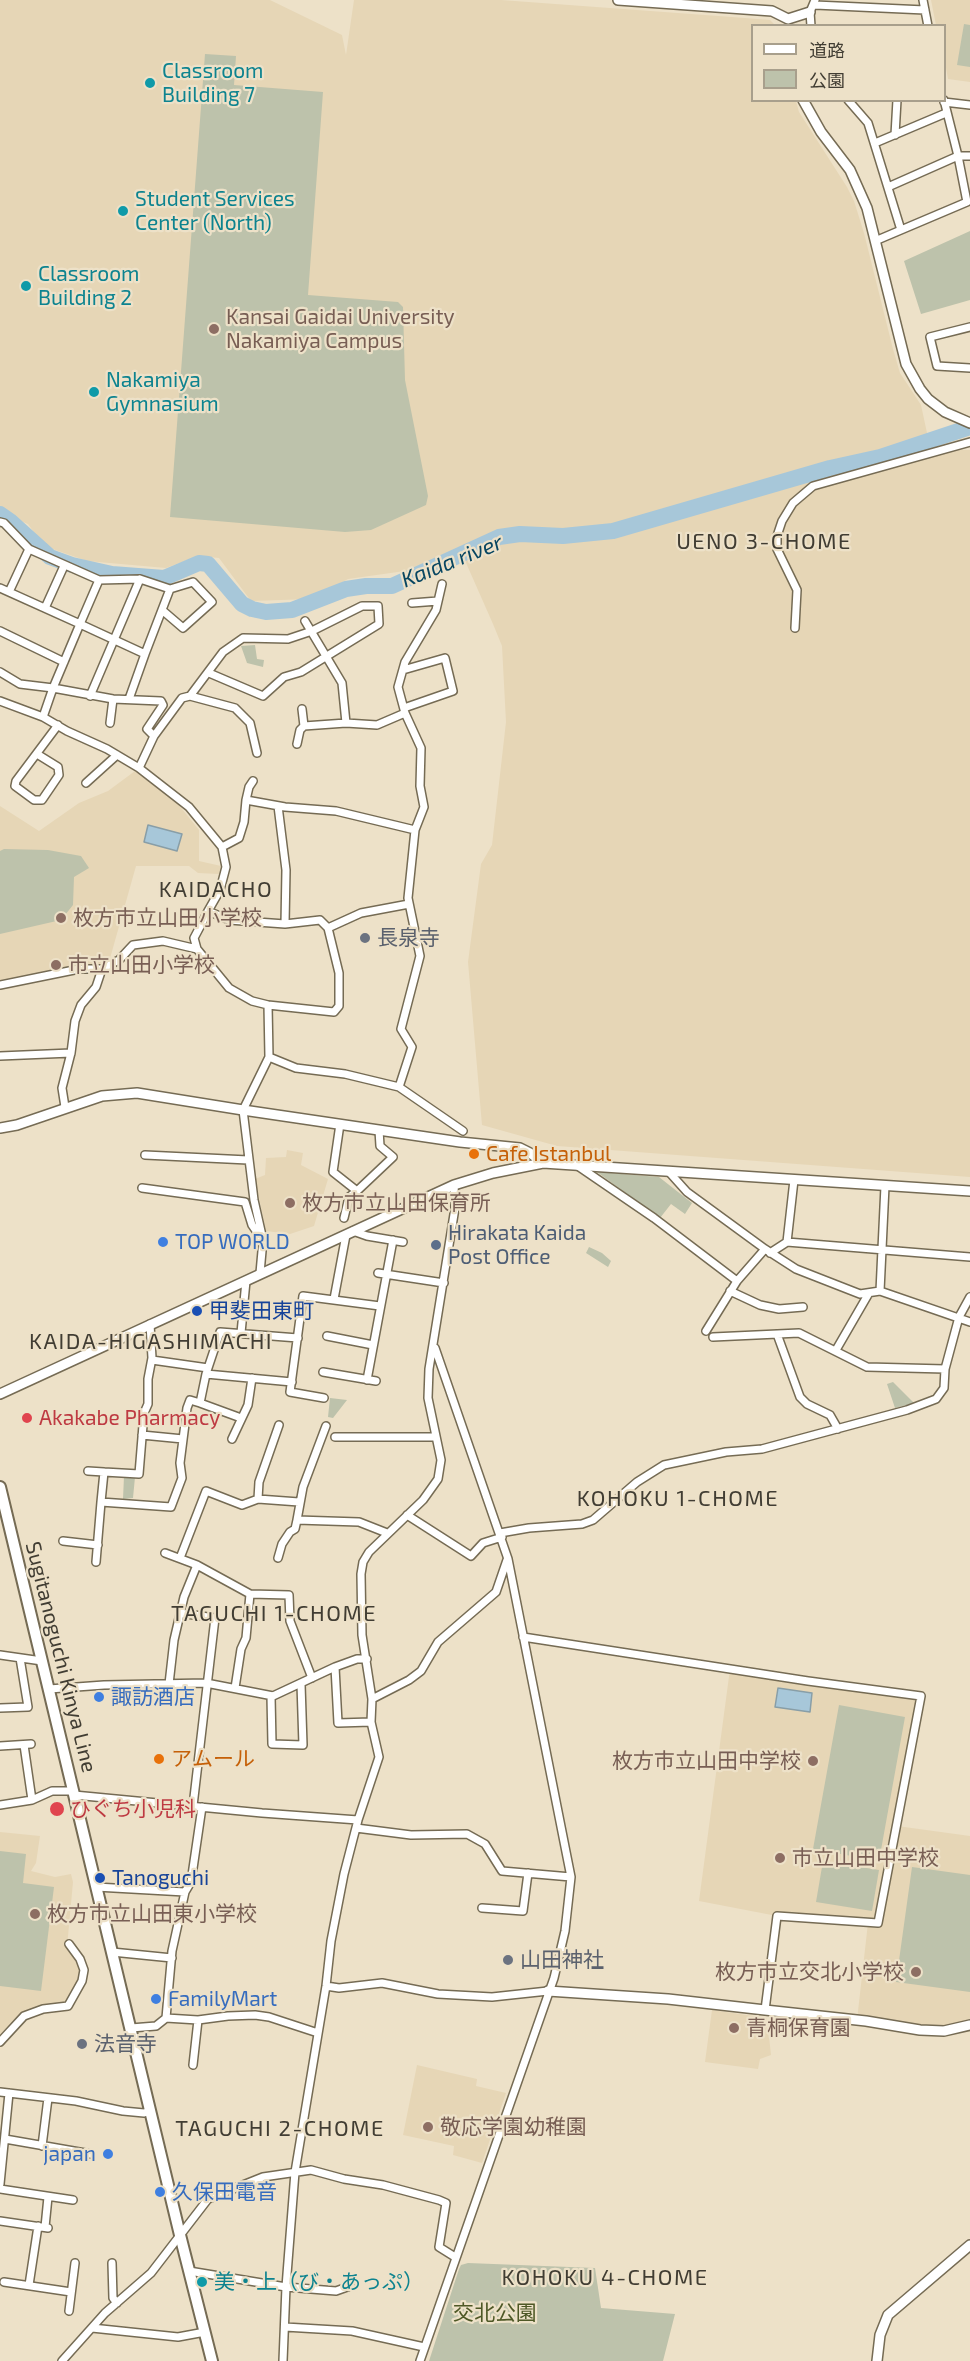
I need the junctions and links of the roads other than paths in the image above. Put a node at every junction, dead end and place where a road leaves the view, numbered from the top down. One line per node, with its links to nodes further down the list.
1 (618, 0): 3 (street)
2 (923, 0): 6 (street)
3 (658, 1): 4 (street)
4 (720, 4): 7 (street)
5 (813, 6): 6 (street); 7 (street); 8 (street)
6 (925, 10): 9 (street)
7 (790, 22)
8 (811, 24)
9 (928, 24)
10 (946, 101): 15 (street)
11 (804, 102): 24 (street)
12 (897, 102): 17 (street)
13 (944, 102): 16 (street)
14 (855, 104): 18 (street)
15 (970, 105)
16 (946, 113): 17 (street); 19 (street)
17 (895, 135): 18 (street)
18 (875, 143): 21 (street)
19 (958, 156): 20 (street); 21 (street); 22 (street)
20 (970, 156)
21 (888, 187): 23 (street)
22 (969, 202): 23 (street)
23 (901, 230): 24 (street)
24 (875, 241): 27 (street)
25 (970, 327): 26 (street)
26 (970, 368)
27 (970, 423)
28 (970, 442): 44 (street)
29 (0, 522): 30 (street)
30 (29, 549): 31 (street); 37 (street)
31 (64, 566): 33 (street); 40 (street)
32 (140, 579): 33 (street); 36 (street); 47 (street)
33 (99, 580): 43 (street)
34 (442, 584): 38 (street)
35 (0, 588): 37 (street)
36 (170, 589): 41 (street); 41 (street)
37 (9, 592): 40 (street)
38 (438, 601): 39 (street); 51 (street)
39 (412, 603)
40 (45, 608): 43 (street)
41 (162, 610): 48 (street)
42 (305, 621): 46 (street)
43 (80, 624): 47 (street); 50 (street)
44 (795, 628)
45 (0, 631): 50 (street)
46 (312, 631): 49 (street); 49 (street); 53 (street)
47 (114, 640): 48 (street); 55 (street)
48 (145, 654): 58 (street)
49 (326, 656): 53 (street); 64 (street)
50 (64, 662): 54 (street)
51 (403, 670): 61 (street); 61 (street)
52 (0, 672): 54 (street)
53 (209, 673): 56 (street)
54 (53, 688): 55 (street); 62 (street)
55 (90, 696): 57 (street)
56 (190, 696): 67 (street); 69 (street)
57 (113, 699): 58 (street); 63 (street)
58 (129, 699): 67 (street)
59 (0, 701): 62 (street)
60 (302, 708): 66 (street)
61 (405, 710): 64 (street); 77 (street)
62 (43, 717): 65 (street)
63 (110, 723)
64 (346, 723): 66 (street)
65 (58, 725): 70 (street); 71 (street)
66 (304, 726): 68 (street)
67 (154, 736): 72 (street)
68 (297, 744)
69 (257, 753)
70 (37, 754): 70 (street)
71 (117, 755): 72 (street); 74 (street)
72 (139, 768): 78 (street)
73 (253, 781): 75 (street)
74 (86, 783)
75 (246, 800): 76 (street); 78 (street)
76 (278, 806): 77 (street); 81 (street)
77 (415, 830): 79 (street)
78 (222, 847): 80 (street)
79 (409, 904): 82 (street); 90 (street)
80 (208, 912): 81 (street); 83 (street)
81 (285, 924): 82 (street)
82 (328, 928): 86 (street)
83 (197, 949): 84 (street); 86 (street)
84 (102, 969): 85 (street); 87 (street)
85 (0, 985)
86 (268, 1005): 89 (street)
87 (72, 1053): 88 (street); 91 (street)
88 (0, 1056)
89 (269, 1057): 90 (street); 92 (street)
90 (399, 1087): 96 (street)
91 (65, 1107): 92 (street); 94 (street)
92 (243, 1110): 93 (street); 98 (street)
93 (340, 1124): 95 (street); 106 (street)
94 (0, 1128)
95 (379, 1130): 99 (street); 106 (street)
96 (463, 1131)
97 (145, 1155): 98 (street)
98 (248, 1160): 110 (street)
99 (543, 1163): 100 (street); 103 (street)
100 (578, 1166): 101 (street); 120 (street)
101 (669, 1172): 102 (street); 115 (street)
102 (794, 1180): 104 (street); 113 (street)
103 (454, 1185): 109 (street); 121 (street)
104 (885, 1186): 107 (street); 114 (street)
105 (142, 1188): 110 (street)
106 (357, 1191): 108 (street)
107 (970, 1191)
108 (344, 1218)
109 (350, 1233): 111 (street); 117 (street); 126 (street)
110 (263, 1240): 117 (street)
111 (393, 1240): 112 (street); 118 (street)
112 (403, 1242)
113 (787, 1242): 114 (street); 115 (street)
114 (883, 1250): 116 (street); 123 (street)
115 (767, 1251): 120 (street); 124 (street)
116 (970, 1257)
117 (260, 1274): 119 (street)
118 (382, 1274): 121 (street); 127 (street)
119 (246, 1281): 131 (street); 133 (street)
120 (737, 1281): 122 (street)
121 (444, 1283): 139 (street)
122 (730, 1291): 128 (street); 132 (street)
123 (880, 1291): 124 (street); 129 (street)
124 (869, 1293): 140 (street)
125 (970, 1297): 129 (street)
126 (334, 1299): 127 (street); 137 (street)
127 (380, 1306): 138 (street)
128 (803, 1307)
129 (959, 1317): 130 (street); 142 (street)
130 (970, 1322)
131 (150, 1324): 141 (street); 149 (street)
132 (706, 1331)
133 (241, 1333): 137 (street); 143 (street)
134 (777, 1334): 136 (street); 140 (street); 155 (street)
135 (327, 1336): 138 (street)
136 (713, 1337)
137 (298, 1338): 148 (street)
138 (373, 1345): 146 (street)
139 (434, 1346): 158 (street); 170 (street)
140 (836, 1350): 142 (street)
141 (152, 1360): 143 (street); 156 (street)
142 (945, 1369): 155 (street)
143 (207, 1371): 145 (street); 151 (street)
144 (323, 1372): 146 (street)
145 (252, 1378): 148 (street); 152 (street)
146 (367, 1380): 147 (street)
147 (376, 1381)
148 (292, 1382): 150 (street)
149 (0, 1394)
150 (324, 1398)
151 (200, 1403): 152 (street); 160 (street)
152 (241, 1418): 159 (street)
153 (279, 1425): 164 (street)
154 (326, 1426): 166 (street)
155 (838, 1429): 170 (street)
156 (142, 1435): 160 (street); 162 (street)
157 (335, 1437): 158 (street)
158 (435, 1437): 167 (street)
159 (232, 1438)
160 (183, 1439): 165 (street)
161 (88, 1471): 162 (street)
162 (104, 1472): 165 (street)
163 (0, 1487): 185 (main road, Sugitanoguchi Kinya Line)
164 (258, 1499): 166 (street); 174 (street)
165 (101, 1502): 172 (street)
166 (299, 1502): 168 (street)
167 (407, 1515): 169 (street); 170 (street)
168 (297, 1521): 169 (street); 175 (street)
169 (387, 1533): 184 (street)
170 (501, 1535): 176 (street)
171 (63, 1541): 172 (street)
172 (98, 1545): 177 (street)
173 (165, 1553): 174 (street)
174 (180, 1558): 178 (street)
175 (278, 1558)
176 (508, 1559): 181 (street); 194 (street)
177 (96, 1562)
178 (197, 1565): 179 (street); 180 (street)
179 (250, 1594): 187 (street); 191 (street)
180 (180, 1613): 188 (street); 189 (street)
181 (523, 1637): 206 (street); 215 (street)
182 (0, 1655): 183 (street)
183 (20, 1658): 185 (street); 195 (street)
184 (367, 1659): 186 (street); 194 (street)
185 (42, 1661): 192 (main road, Sugitanoguchi Kinya Line)
186 (335, 1667): 187 (street); 196 (street)
187 (312, 1678): 190 (street)
188 (206, 1683): 189 (street); 191 (street); 201 (street)
189 (169, 1684): 192 (street)
190 (301, 1684): 193 (street); 193 (street)
191 (235, 1688): 193 (street)
192 (49, 1689): 198 (main road, Sugitanoguchi Kinya Line)
193 (271, 1696)
194 (372, 1699): 196 (street)
195 (0, 1708)
196 (371, 1722): 203 (street)
197 (0, 1746): 199 (street)
198 (74, 1793): 199 (street); 201 (street); 207 (main road, Sugitanoguchi Kinya Line)
199 (32, 1800): 200 (street)
200 (0, 1805)
201 (193, 1806): 202 (street)
202 (202, 1807): 203 (street); 208 (street)
203 (358, 1820): 204 (street)
204 (356, 1828): 205 (street); 213 (street)
205 (528, 1873): 206 (street); 209 (street)
206 (570, 1877): 214 (street)
207 (96, 1887): 208 (street); 211 (main road, Sugitanoguchi Kinya Line)
208 (185, 1892): 212 (street)
209 (482, 1908)
210 (69, 1944): 221 (street)
211 (112, 1952): 212 (street); 219 (main road, Sugitanoguchi Kinya Line)
212 (172, 1958): 216 (street)
213 (326, 1986): 214 (street); 220 (street)
214 (548, 1991): 215 (street); 239 (street)
215 (765, 2010): 218 (street)
216 (166, 2018): 217 (street); 219 (street)
217 (198, 2020): 220 (street); 222 (street)
218 (970, 2025)
219 (131, 2028): 226 (main road, Sugitanoguchi Kinya Line)
220 (318, 2033): 230 (street)
221 (0, 2042)
222 (193, 2065)
223 (0, 2092): 224 (street)
224 (9, 2093): 225 (street); 227 (street)
225 (48, 2098): 226 (street); 228 (street)
226 (150, 2111): 237 (main road, Sugitanoguchi Kinya Line)
227 (4, 2139): 228 (street); 231 (street)
228 (42, 2146): 229 (street)
229 (91, 2154)
230 (295, 2172): 237 (street); 239 (street); 246 (street)
231 (0, 2184)
232 (0, 2189): 233 (street)
233 (48, 2197): 234 (street); 236 (street)
234 (73, 2200)
235 (0, 2221): 236 (street)
236 (44, 2227): 244 (street)
237 (180, 2235): 242 (main road, Sugitanoguchi Kinya Line); 248 (street)
238 (970, 2245): 258 (street)
239 (455, 2257): 253 (street)
240 (75, 2263): 247 (street)
241 (112, 2263): 248 (street)
242 (189, 2271): 246 (street); 252 (main road, Sugitanoguchi Kinya Line)
243 (4, 2282): 244 (street)
244 (29, 2285): 247 (street)
245 (350, 2286): 246 (street)
246 (286, 2287): 250 (street)
247 (71, 2292): 249 (street)
248 (117, 2303): 251 (street)
249 (69, 2311)
250 (285, 2327): 253 (street); 256 (street)
251 (92, 2328): 252 (street); 254 (street)
252 (205, 2332): 255 (main road, Sugitanoguchi Kinya Line)
253 (424, 2347): 257 (street)
254 (62, 2361)
255 (212, 2361)
256 (283, 2361)
257 (420, 2361)
258 (877, 2361)

